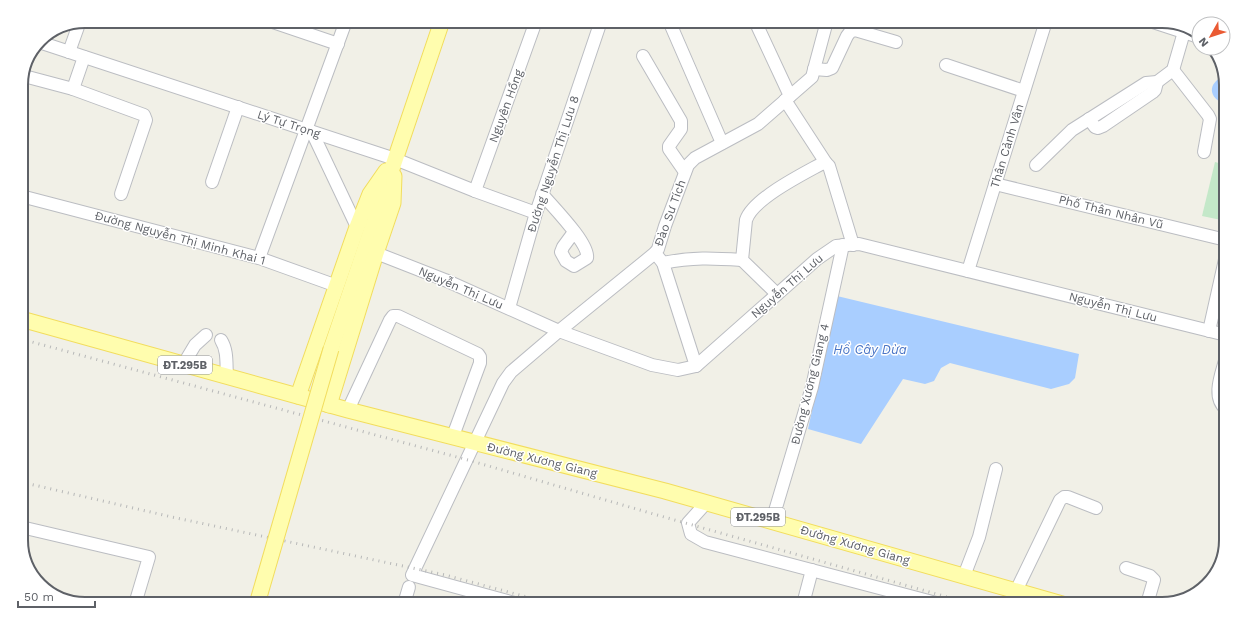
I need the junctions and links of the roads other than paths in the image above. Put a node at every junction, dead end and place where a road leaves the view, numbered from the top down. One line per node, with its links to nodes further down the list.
1 (291, 28): 14 (street)
2 (344, 28): 14 (street)
3 (440, 28): 29 (main road)
4 (533, 28): 35 (street, Nguyên Hồng)
5 (599, 28): 37 (street, Đường Nguyễn Thị Lưu 8)
6 (672, 28): 27 (street)
7 (759, 28): 24 (street)
8 (825, 28): 19 (street, Đào Sư Tích)
9 (1044, 28): 23 (street, Thân Cảnh Vân)
10 (77, 29): 15 (street)
11 (1184, 32): 20 (street)
12 (896, 42): 19 (street)
13 (45, 44): 15 (street, Lý Tự Trọng)
14 (338, 44): 26 (street)
15 (69, 52): 17 (street, Lý Tự Trọng)
16 (643, 56): 32 (street)
17 (84, 57): 22 (street); 25 (street, Lý Tự Trọng)
18 (946, 65): 23 (street)
19 (814, 69): 24 (street, Đào Sư Tích)
20 (1173, 70): 28 (street); 31 (street)
21 (29, 77): 22 (street)
22 (73, 89): 36 (street)
23 (1024, 91): 34 (street, Thân Cảnh Vân)
24 (787, 98): 27 (street, Đào Sư Tích); 30 (street)
25 (238, 108): 26 (street, Lý Tự Trọng); 33 (street)
26 (309, 131): 29 (street, Lý Tự Trọng); 40 (street); 46 (street)
27 (722, 143): 32 (street, Đào Sư Tích)
28 (1204, 152)
29 (395, 159): 35 (street, Lý Tự Trọng); 40 (main road); 44 (main road); 81 (main road, bridge)
30 (826, 163): 43 (street); 47 (street)
31 (1036, 165)
32 (685, 172): 45 (street, Đào Sư Tích)
33 (212, 182)
34 (995, 184): 42 (street, Phố Thân Nhân Vũ); 49 (street, Thân Cảnh Vân)
35 (475, 191): 39 (street, Lý Tự Trọng)
36 (121, 194)
37 (542, 194): 39 (street, Đường Nguyễn Thị Lưu 8); 41 (street)
38 (28, 198): 46 (street, Đường Nguyễn Thị Minh Khai 1)
39 (536, 213): 53 (street, Đường Nguyễn Thị Lưu 8)
40 (357, 227): 51 (main road)
41 (574, 232)
42 (1219, 238)
43 (848, 245): 49 (street, Nguyễn Thị Lưu); 52 (street, Nguyễn Thị Lưu); 73 (street, Đường Xương Giang 4)
44 (376, 253): 53 (street, Nguyễn Thị Lưu); 66 (main road)
45 (655, 253): 48 (street); 55 (street, Đào Sư Tích)
46 (259, 258): 51 (street, Đường Nguyễn Thị Minh Khai 1)
47 (742, 260): 48 (street); 52 (street)
48 (663, 264): 61 (street)
49 (968, 271): 56 (street, Nguyễn Thị Lưu)
50 (1219, 285): 56 (street)
51 (337, 286): 64 (main road)
52 (777, 294): 61 (street, Nguyễn Thị Lưu)
53 (509, 308): 55 (street, Nguyễn Thị Lưu)
54 (28, 321): 60 (main road, Đường Xương Giang / ĐT.295B)
55 (559, 331): 61 (street, Nguyễn Thị Lưu); 69 (street, Đào Sư Tích)
56 (1208, 331): 57 (street, Nguyễn Thị Lưu)
57 (1219, 333)
58 (206, 335): 60 (street)
59 (221, 340): 62 (street)
60 (182, 364): 62 (main road, Đường Xương Giang / ĐT.295B)
61 (696, 366)
62 (227, 377): 64 (main road, Đường Xương Giang / ĐT.295B)
63 (1219, 386): 65 (street)
64 (298, 396): 66 (main road, Đường Xương Giang / ĐT.295B)
65 (1219, 400)
66 (329, 405): 67 (main road, Đường Xương Giang / ĐT.295B)
67 (348, 410): 68 (main road, Đường Xương Giang / ĐT.295B); 68 (street)
68 (453, 436): 69 (main road, Đường Xương Giang / ĐT.295B)
69 (475, 443): 71 (main road, Đường Xương Giang / ĐT.295B); 83 (street, Đào Sư Tích)
70 (996, 469): 77 (street)
71 (706, 503): 73 (main road, Đường Xương Giang / ĐT.295B); 76 (street)
72 (1096, 508): 79 (street)
73 (772, 521): 77 (main road, Đường Xương Giang / ĐT.295B)
74 (28, 529): 80 (street)
75 (1126, 568): 87 (street)
76 (812, 570): 84 (street); 85 (street)
77 (964, 576): 79 (main road, Đường Xương Giang / ĐT.295B)
78 (409, 586): 82 (street)
79 (1016, 591): 86 (main road, Đường Xương Giang / ĐT.295B)
80 (137, 597)
81 (259, 597)
82 (406, 597)
83 (492, 597)
84 (805, 597)
85 (914, 597)
86 (1037, 597)
87 (1149, 597)

